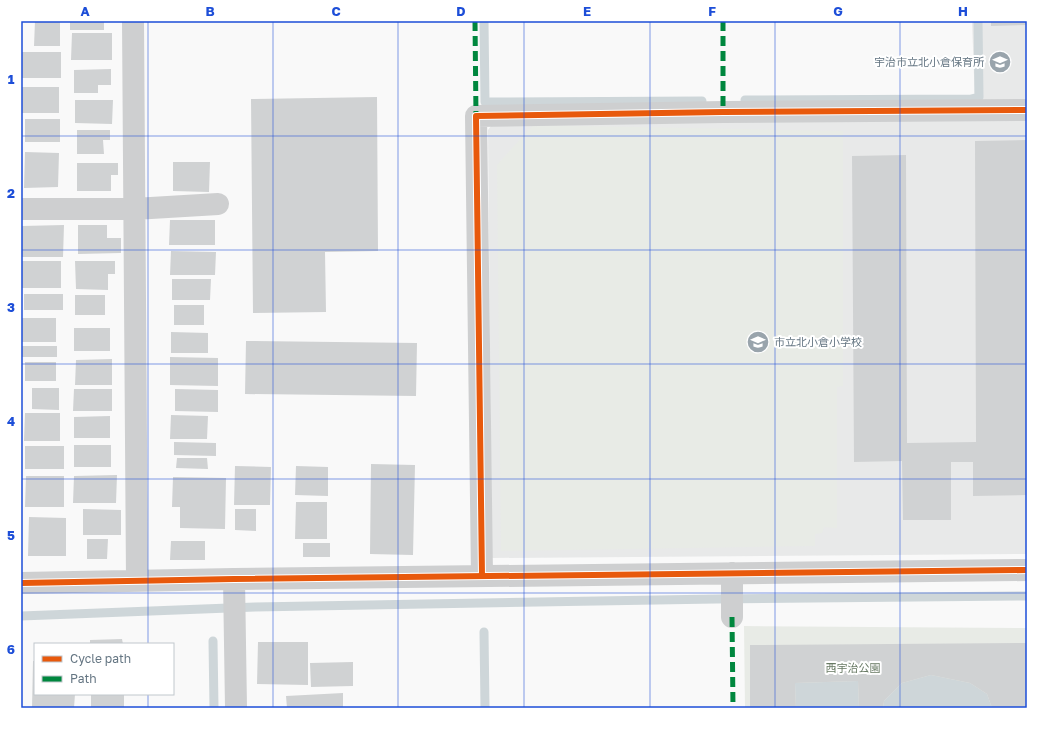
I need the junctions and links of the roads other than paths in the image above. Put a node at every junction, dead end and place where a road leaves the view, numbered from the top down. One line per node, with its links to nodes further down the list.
1 (133, 21): 4 (street)
2 (1027, 110): 7 (street)
3 (218, 204): 4 (street)
4 (134, 208): 5 (street); 8 (street)
5 (21, 209)
6 (1027, 570): 10 (street)
7 (482, 576): 10 (street); 11 (street)
8 (137, 580): 9 (street); 11 (street)
9 (21, 583)
10 (732, 583): 12 (street)
11 (234, 584): 13 (street)
12 (732, 617)
13 (236, 708)

